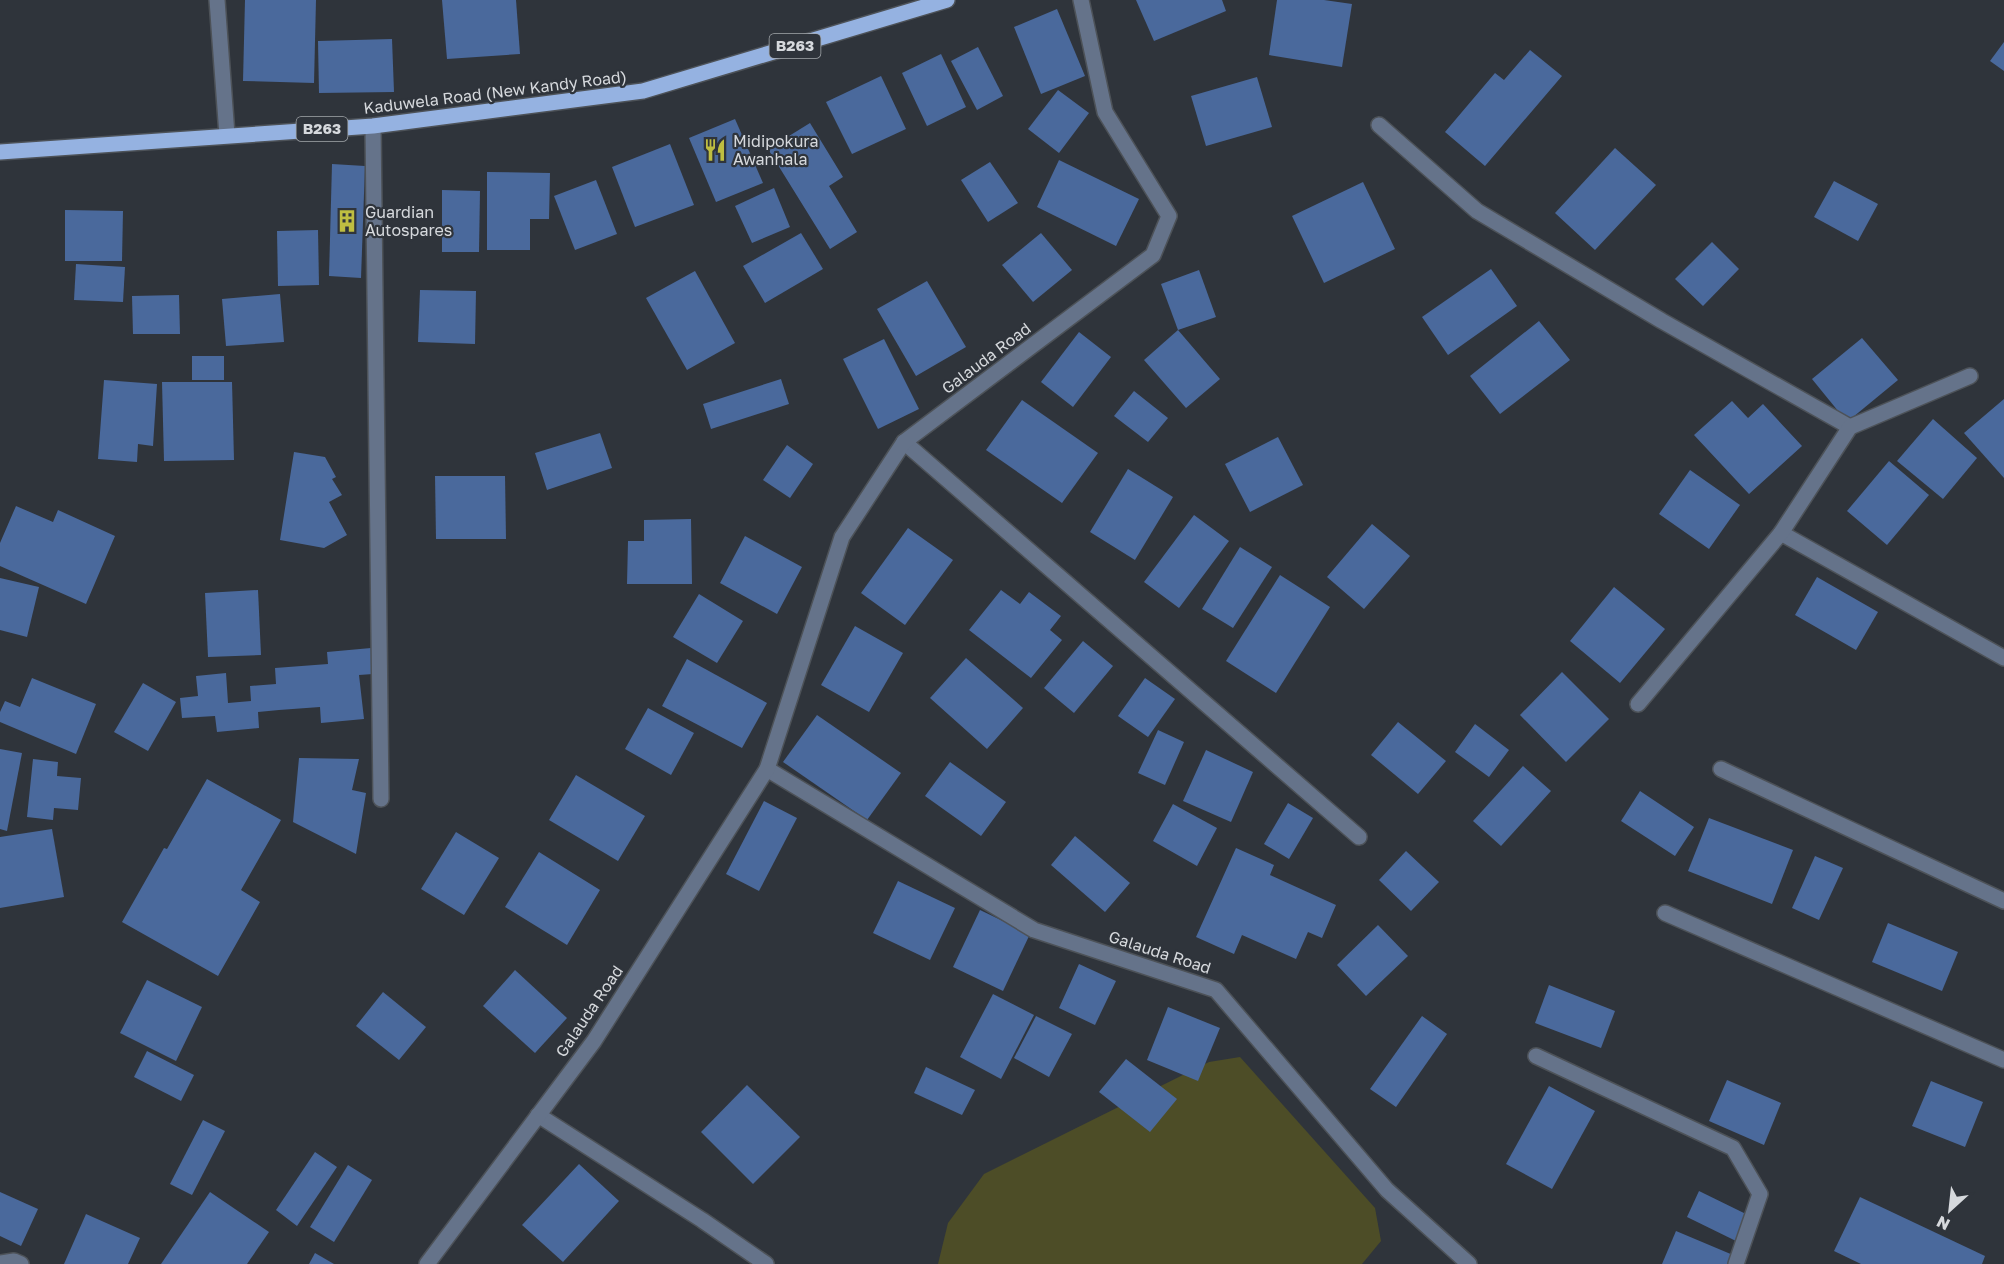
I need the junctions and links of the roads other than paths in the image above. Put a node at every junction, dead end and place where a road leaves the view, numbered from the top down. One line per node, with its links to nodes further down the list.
1 (217, 0): 6 (street)
2 (947, 0): 5 (main road, Kaduwela Road (New Kandy Road) / B263)
3 (1081, 0): 10 (street, Galauda Road)
4 (1379, 125): 9 (street)
5 (373, 126): 6 (main road, Kaduwela Road (New Kandy Road) / B263); 16 (street)
6 (228, 135): 7 (main road, Kaduwela Road (New Kandy Road) / B263)
7 (0, 152)
8 (1970, 376): 9 (street)
9 (1850, 427): 11 (street)
10 (904, 442): 14 (street, Galauda Road); 17 (street)
11 (1781, 533): 12 (street); 13 (street)
12 (2004, 658)
13 (1638, 704)
14 (767, 769): 22 (street, Galauda Road); 27 (street, Galauda Road)
15 (1721, 769): 18 (street)
16 (381, 800)
17 (1359, 837)
18 (2004, 901)
19 (1665, 913): 21 (street)
20 (1536, 1056): 28 (street)
21 (2004, 1060)
22 (538, 1115): 25 (street, Galauda Road); 26 (street)
23 (0, 1263): 24 (street)
24 (21, 1264)
25 (427, 1264)
26 (766, 1264)
27 (1470, 1264)
28 (1736, 1264)

